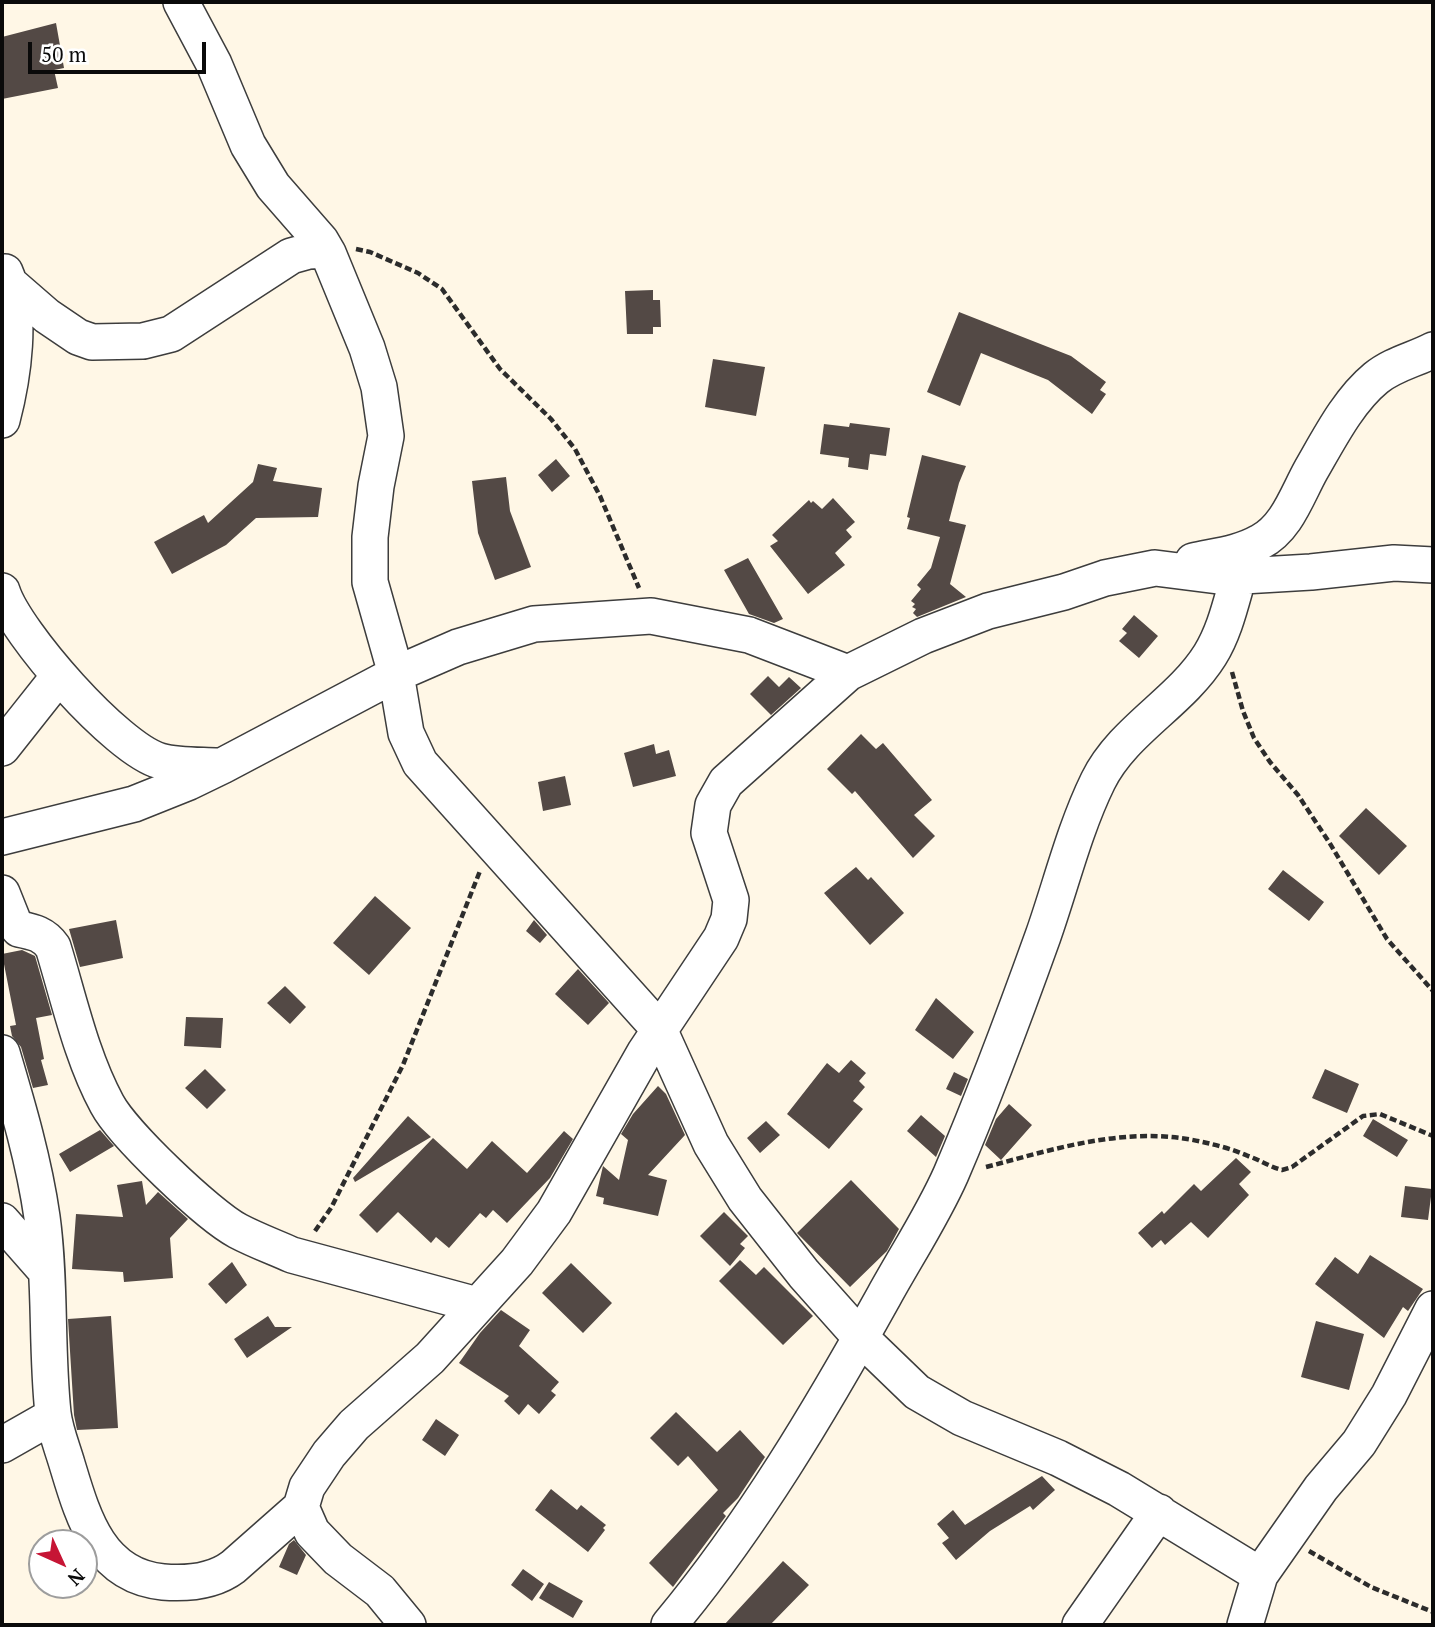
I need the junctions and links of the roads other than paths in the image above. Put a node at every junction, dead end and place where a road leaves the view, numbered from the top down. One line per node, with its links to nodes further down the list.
1 (181, 2): 2 (street)
2 (324, 246): 3 (street); 11 (street)
3 (6, 275): 5 (street)
4 (1433, 350): 7 (street)
5 (2, 420)
6 (1433, 565): 8 (street)
7 (1155, 568): 8 (street); 10 (street)
8 (1239, 575): 24 (street)
9 (2, 591): 12 (street)
10 (848, 673): 11 (street); 18 (street)
11 (396, 674): 14 (street); 18 (street)
12 (59, 676): 13 (street); 14 (street)
13 (2, 748)
14 (222, 766): 15 (street)
15 (2, 837)
16 (2, 893): 17 (street)
17 (10, 935): 22 (street)
18 (659, 1029): 22 (street); 24 (street)
19 (2, 1053): 21 (street)
20 (2, 1220): 21 (street)
21 (45, 1270): 25 (street)
22 (477, 1305): 27 (street)
23 (1433, 1309): 29 (street)
24 (861, 1338): 28 (street); 31 (street)
25 (53, 1416): 26 (street); 27 (street)
26 (2, 1445)
27 (301, 1507): 30 (street)
28 (1159, 1512): 29 (street); 32 (street)
29 (1260, 1575): 33 (street)
30 (408, 1625)
31 (668, 1625)
32 (1080, 1625)
33 (1244, 1625)

